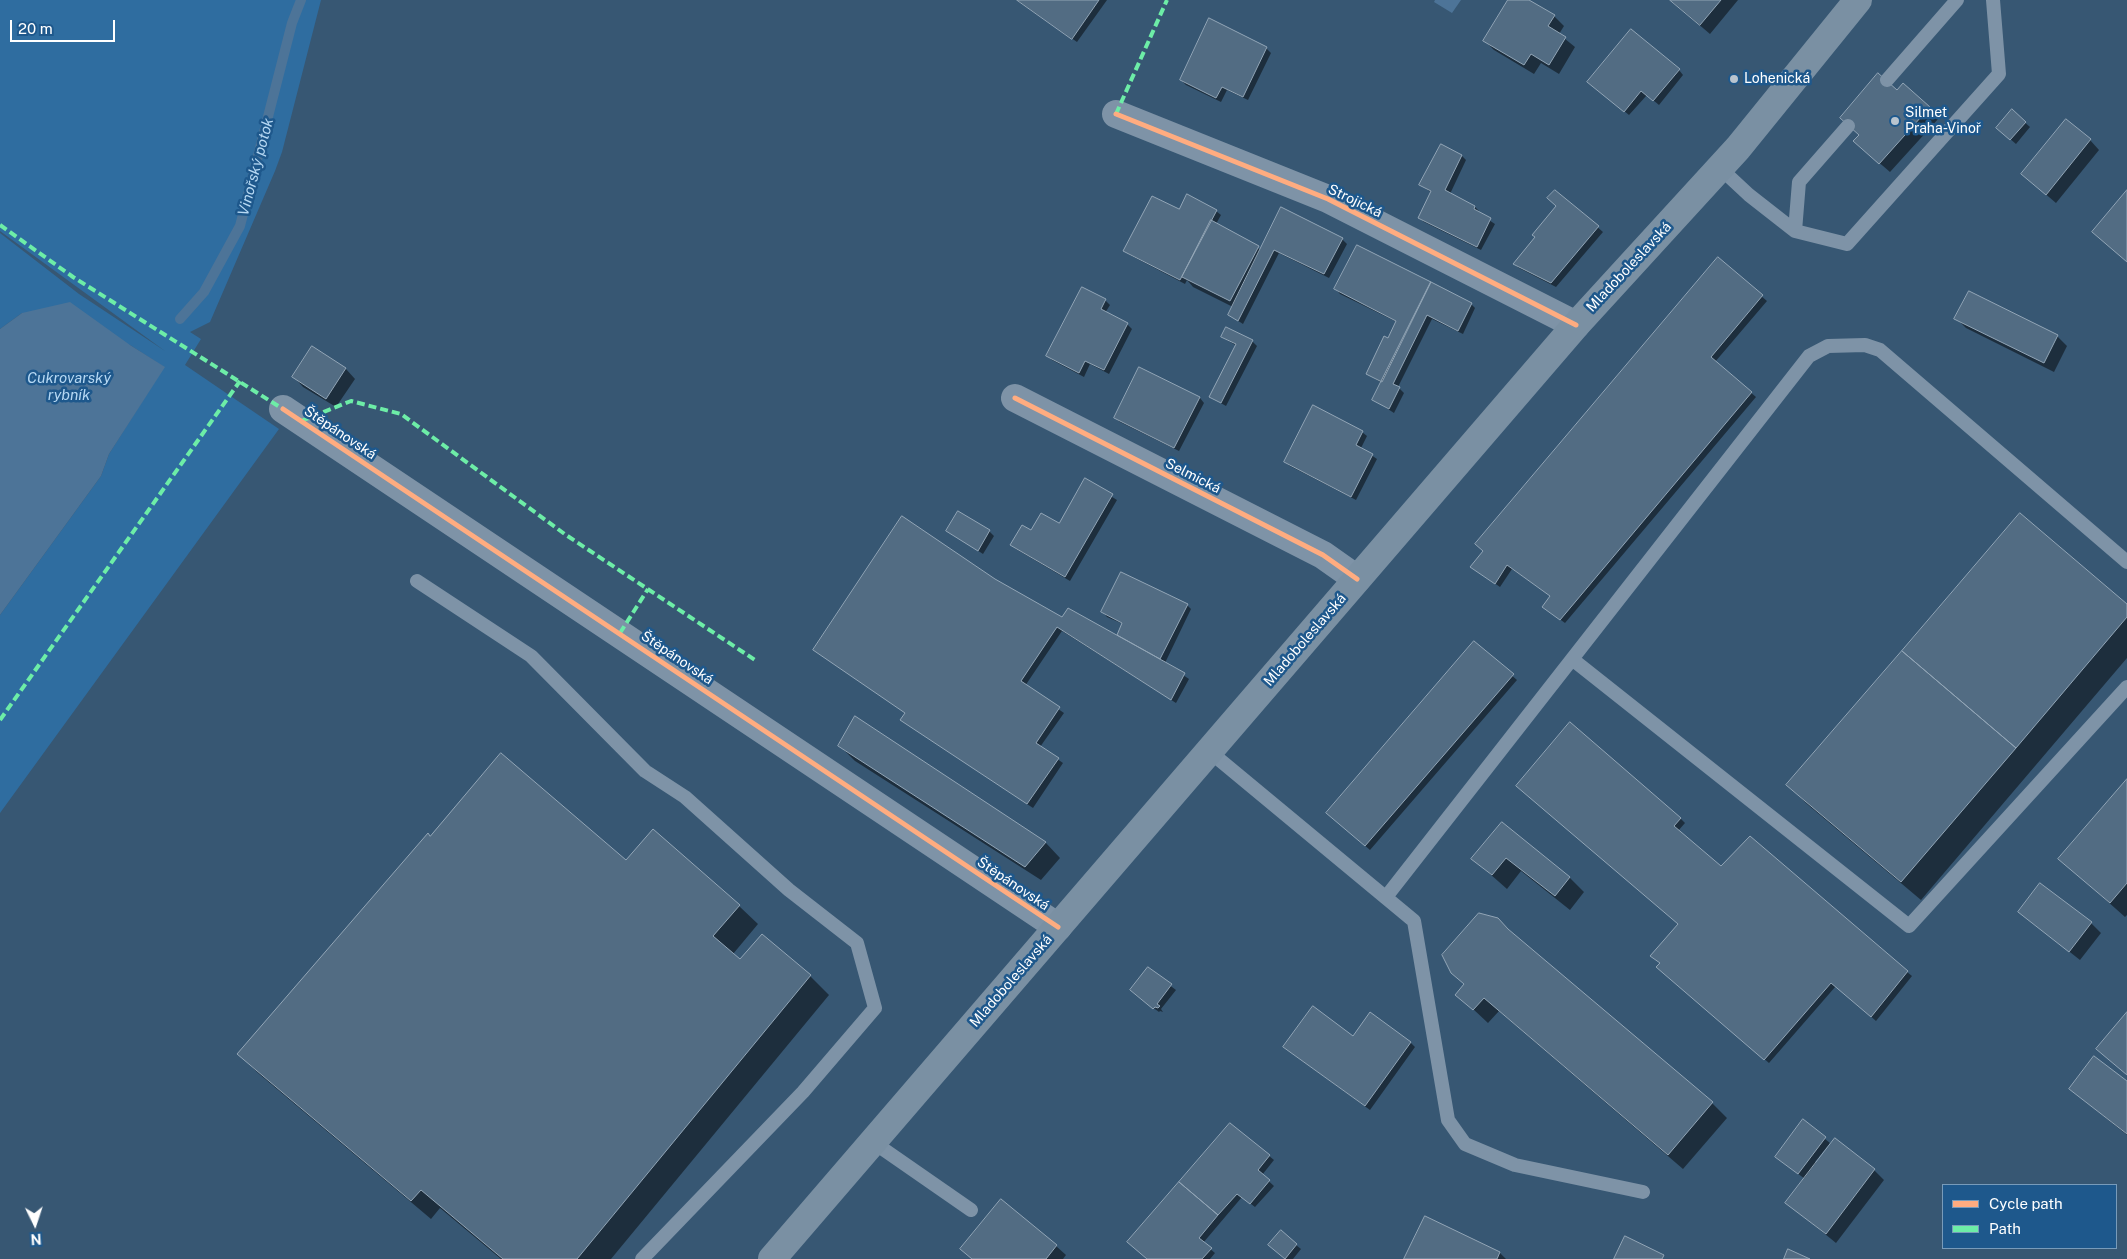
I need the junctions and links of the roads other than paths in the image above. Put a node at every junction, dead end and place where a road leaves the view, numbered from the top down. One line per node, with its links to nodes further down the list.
1 (1858, 0): 7 (main road, Mladoboleslavská)
2 (1957, 0): 4 (lane)
3 (1993, 0): 8 (lane)
4 (1887, 80)
5 (1116, 114): 9 (street, Strojická)
6 (1848, 126): 8 (lane)
7 (1720, 168): 8 (lane); 9 (main road, Mladoboleslavská)
8 (1794, 231)
9 (1576, 325): 13 (main road, Mladoboleslavská)
10 (1015, 398): 13 (street, Selmická)
11 (283, 409): 19 (street, Štěpánovská)
12 (2127, 562): 15 (lane)
13 (1357, 579): 17 (main road, Mladoboleslavská)
14 (417, 581): 23 (lane)
15 (1572, 659): 16 (lane); 18 (lane)
16 (2127, 687)
17 (1209, 751): 18 (lane); 19 (main road, Mladoboleslavská)
18 (1386, 897): 21 (lane)
19 (1058, 927): 20 (main road, Mladoboleslavská)
20 (873, 1142): 22 (lane); 24 (main road, Mladoboleslavská)
21 (1643, 1192)
22 (970, 1210)
23 (642, 1259)
24 (772, 1259)

